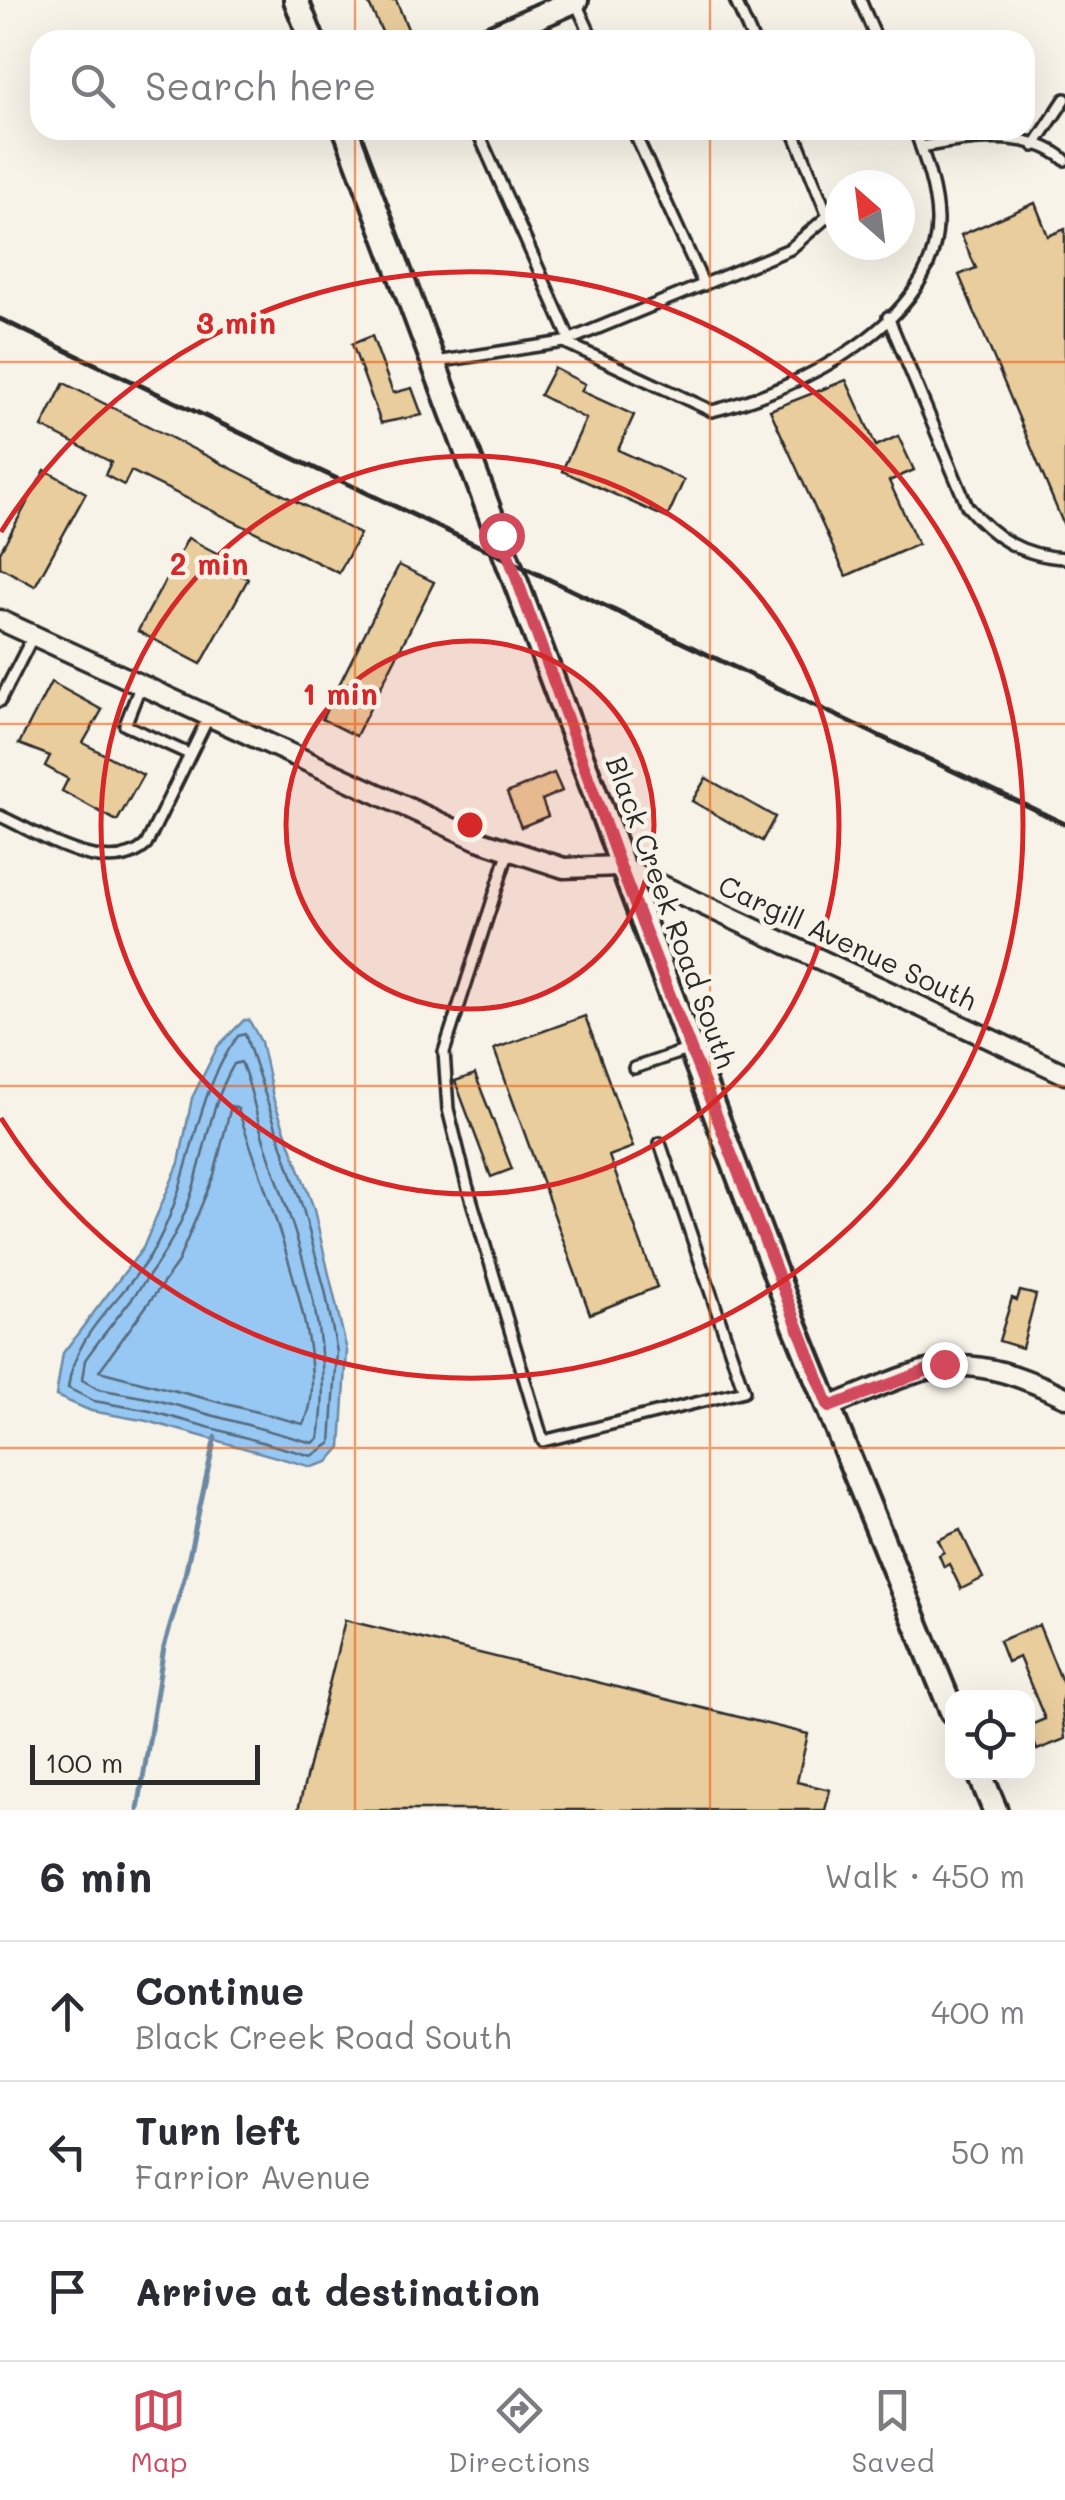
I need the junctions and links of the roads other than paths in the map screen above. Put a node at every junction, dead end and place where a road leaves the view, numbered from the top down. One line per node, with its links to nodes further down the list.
1 (296, 0): 5 (street)
2 (734, 0): 8 (lane)
3 (860, 0): 9 (lane)
4 (568, 2): 6 (street); 7 (lane)
5 (308, 30)
6 (507, 30)
7 (586, 30)
8 (748, 30)
9 (873, 30)
10 (1065, 99): 18 (lane)
11 (350, 140): 24 (street, Black Creek Road South)
12 (481, 140): 23 (lane)
13 (638, 140): 21 (lane)
14 (797, 140): 21 (lane)
15 (919, 140): 19 (lane)
16 (958, 140): 19 (lane)
17 (985, 140): 18 (lane)
18 (1034, 146): 20 (lane)
19 (921, 147): 22 (lane)
20 (1065, 160)
21 (704, 286): 23 (lane)
22 (888, 318): 23 (lane); 25 (lane)
23 (567, 341): 24 (lane)
24 (433, 362): 34 (street, Black Creek Road South)
25 (1065, 558)
26 (0, 620): 27 (street, Cargill Avenue South)
27 (32, 636): 28 (street, Cargill Avenue South); 29 (lane)
28 (140, 687): 30 (street, Cargill Avenue South); 31 (lane)
29 (0, 701)
30 (209, 716): 31 (lane); 33 (street, Cargill Avenue South)
31 (189, 754): 32 (lane)
32 (0, 816)
33 (509, 850): 34 (street, Cargill Avenue South); 38 (lane)
34 (620, 866): 35 (street, Black Creek Road South); 37 (street, Cargill Avenue South)
35 (690, 1049): 36 (lane); 40 (street, Black Creek Road South)
36 (634, 1068)
37 (1065, 1074)
38 (660, 1143)
39 (1065, 1397): 40 (street)
40 (829, 1407): 41 (street, Black Creek Road South)
41 (945, 1694)
42 (983, 1780): 43 (street)
43 (996, 1810)

